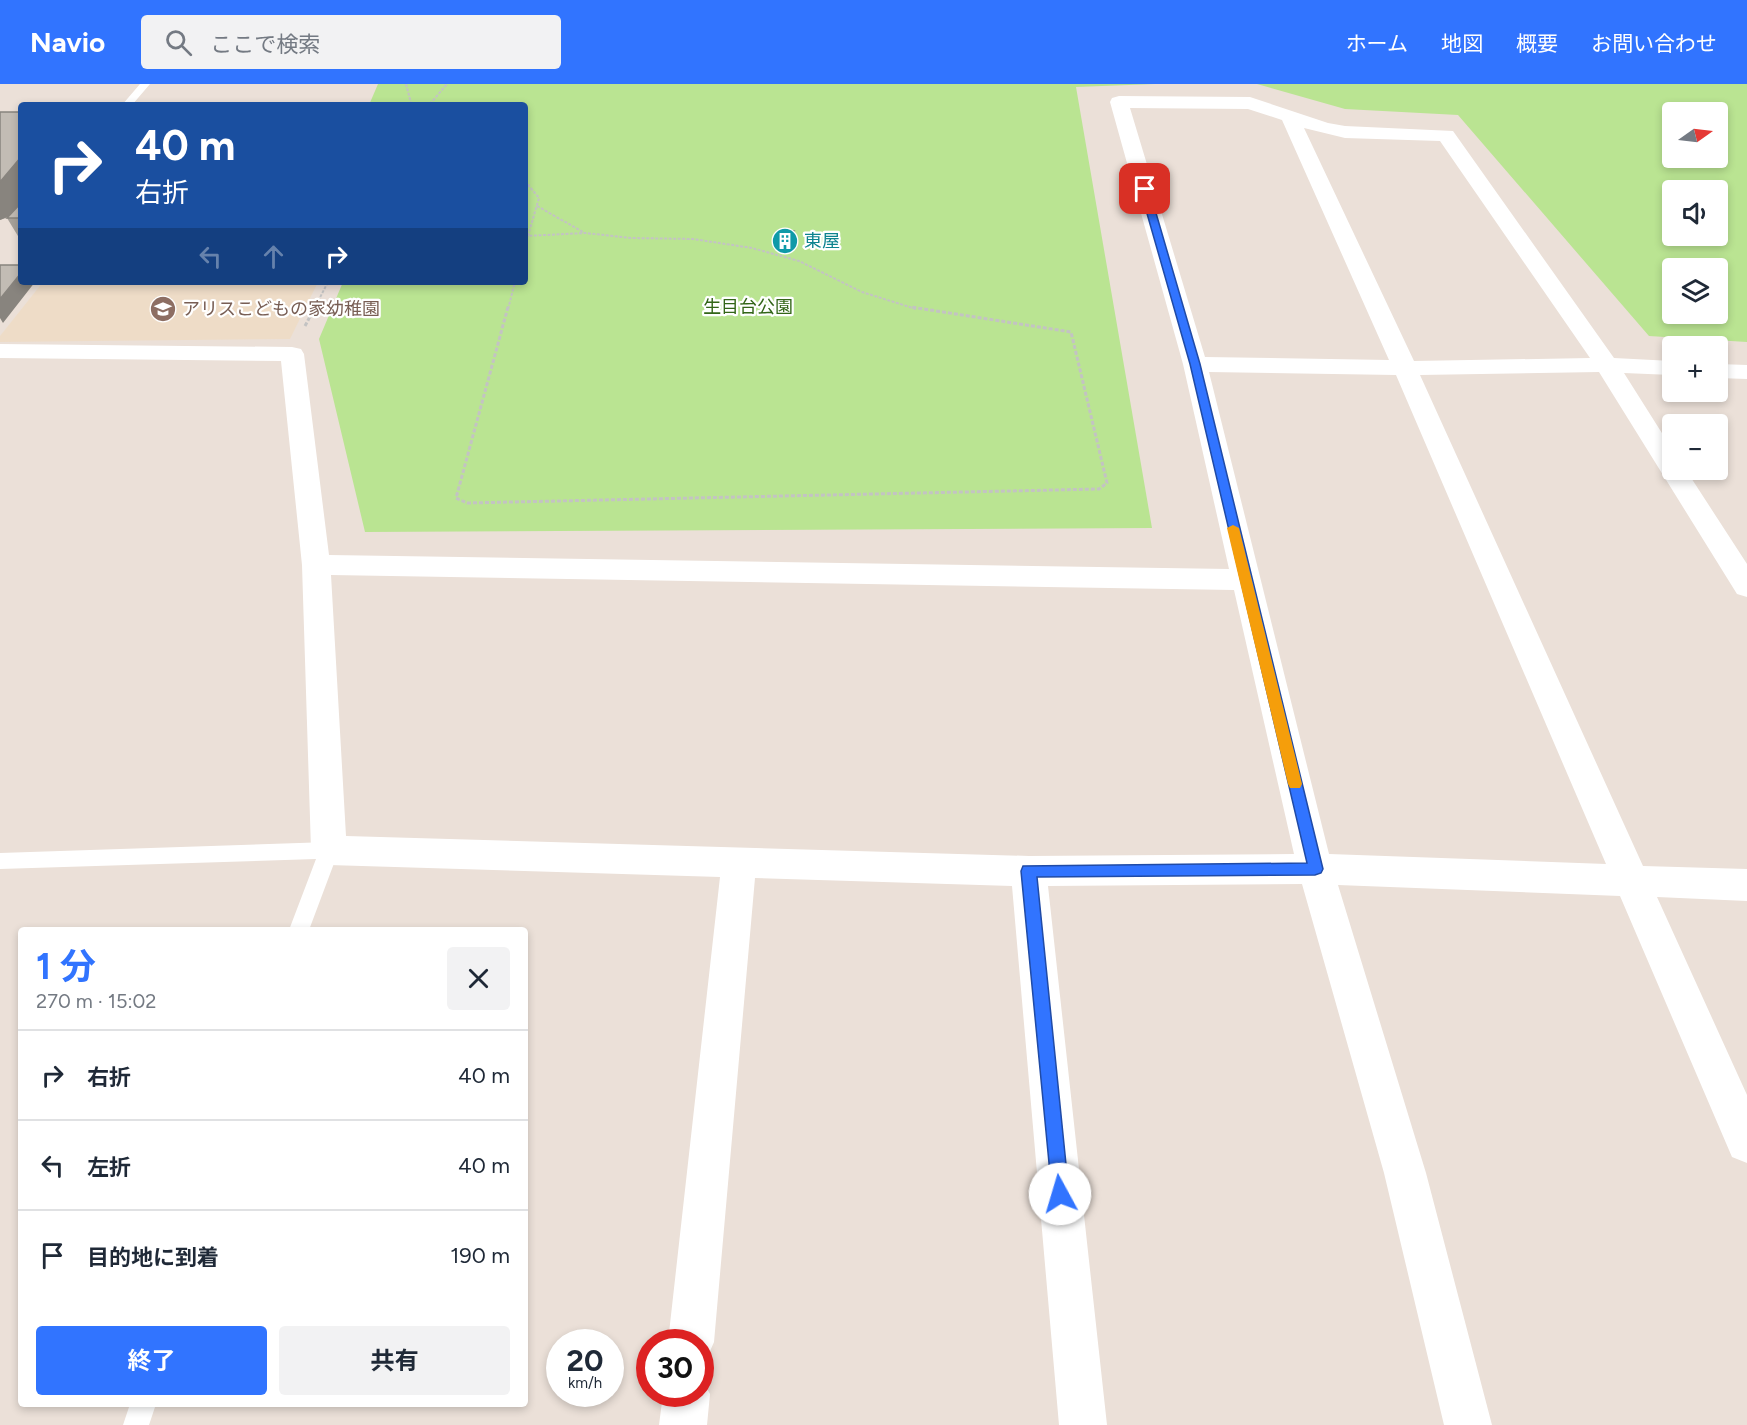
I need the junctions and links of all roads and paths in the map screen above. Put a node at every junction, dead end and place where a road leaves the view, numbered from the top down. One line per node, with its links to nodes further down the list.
1 (145, 84): 4 (lane)
2 (406, 84): 5 (path)
3 (447, 84): 6 (path)
4 (130, 102)
5 (411, 102)
6 (432, 102)
7 (1290, 117): 17 (street); 18 (street); 19 (street)
8 (528, 185): 9 (path)
9 (537, 206): 10 (path); 11 (path)
10 (528, 231)
11 (585, 233): 12 (path); 14 (path)
12 (528, 236)
13 (326, 285): 16 (path)
14 (514, 285)
15 (0, 351): 16 (street)
16 (291, 354): 25 (street)
17 (1195, 364): 19 (street); 26 (street)
18 (1607, 365): 19 (street); 20 (street); 23 (street)
19 (1405, 368): 33 (street)
20 (1662, 368)
21 (1728, 371): 22 (street)
22 (1747, 372)
23 (1662, 452)
24 (1680, 480): 27 (street)
25 (316, 565): 26 (street); 28 (street)
26 (1245, 580): 31 (street)
27 (1747, 587)
28 (329, 850): 29 (lane); 30 (street); 35 (lane)
29 (0, 861)
30 (739, 864): 32 (street); 37 (street)
31 (1315, 869): 32 (street); 33 (street); 43 (street)
32 (1029, 871): 42 (street)
33 (1630, 880): 34 (street); 36 (street)
34 (1747, 885)
35 (300, 927)
36 (1747, 1142)
37 (692, 1329)
38 (142, 1407): 40 (lane)
39 (685, 1407): 41 (street)
40 (136, 1425)
41 (683, 1425)
42 (1083, 1425)
43 (1468, 1425)

